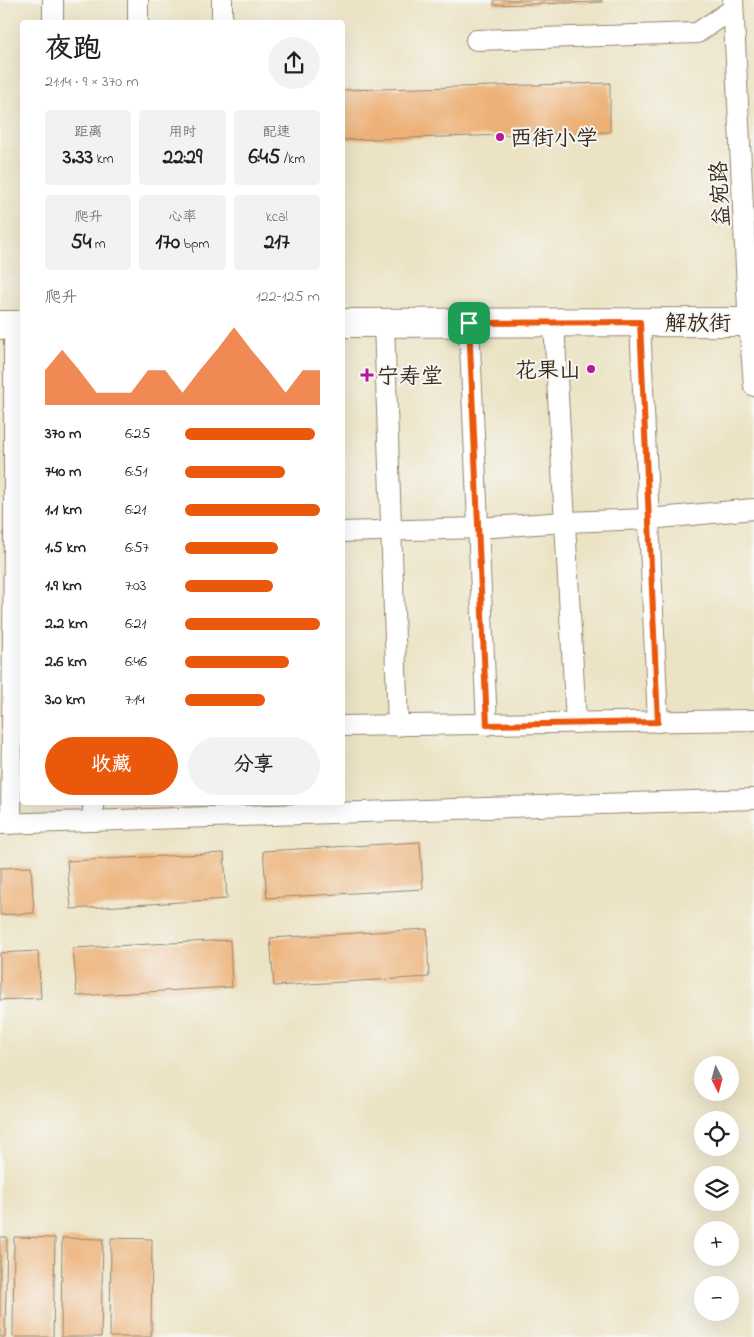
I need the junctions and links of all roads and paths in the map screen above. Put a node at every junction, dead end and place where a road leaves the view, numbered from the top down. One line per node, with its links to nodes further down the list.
1 (53, 0): 5 (street)
2 (138, 0): 6 (street)
3 (222, 0): 7 (street)
4 (733, 5): 8 (street); 10 (street, 益宛路)
5 (53, 20)
6 (138, 20)
7 (222, 20)
8 (476, 40)
9 (345, 310): 10 (main road)
10 (751, 315): 12 (main road, 解放街); 17 (street, 益宛路)
11 (12, 319): 24 (street)
12 (640, 322): 16 (main road, 解放街); 19 (street)
13 (345, 323): 14 (main road, 解放街)
14 (384, 323): 15 (main road, 解放街); 22 (street)
15 (469, 323): 16 (main road, 解放街); 21 (street)
16 (554, 323): 20 (street)
17 (754, 386)
18 (754, 509): 19 (street)
19 (649, 519): 20 (street); 26 (street)
20 (565, 522): 21 (street); 27 (street)
21 (478, 528): 22 (street); 28 (street)
22 (391, 530): 23 (street); 30 (street)
23 (345, 532)
24 (12, 540): 31 (street)
25 (754, 720): 26 (street)
26 (658, 722): 27 (street)
27 (576, 723): 28 (street)
28 (487, 725): 30 (street)
29 (345, 726): 30 (street)
30 (398, 726)
31 (12, 734): 36 (street)
32 (754, 799): 33 (street)
33 (270, 809): 34 (street)
34 (187, 810): 35 (street)
35 (93, 812): 36 (street)
36 (5, 824)

